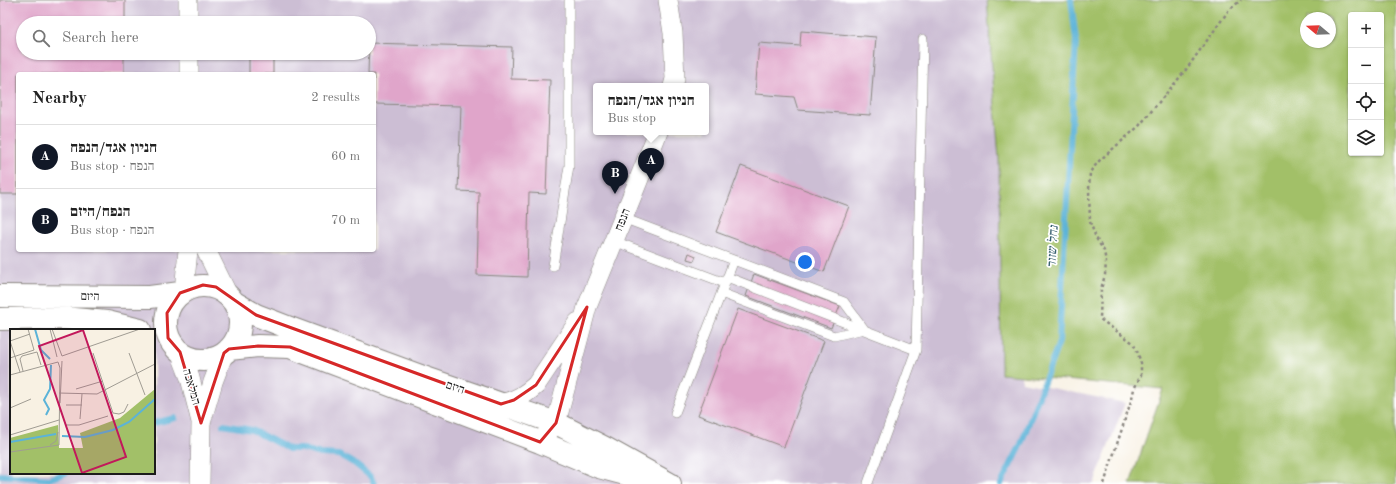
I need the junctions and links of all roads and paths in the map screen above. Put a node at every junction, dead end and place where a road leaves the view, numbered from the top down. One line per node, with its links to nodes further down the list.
1 (188, 0): 5 (street)
2 (569, 0): 16 (lane)
3 (668, 0): 9 (street)
4 (1241, 0): 38 (path)
5 (188, 16)
6 (923, 39): 27 (lane)
7 (189, 60): 8 (street)
8 (189, 72)
9 (674, 83)
10 (657, 135): 11 (street, הנפח)
11 (624, 218): 12 (street, הנפח); 15 (lane)
12 (614, 241): 17 (lane); 22 (street, הנפח)
13 (188, 252): 18 (street)
14 (207, 252): 21 (street, המלאכה)
15 (734, 260): 17 (lane); 25 (lane)
16 (553, 266)
17 (726, 280): 19 (lane); 25 (lane)
18 (182, 292): 20 (street, היזם); 21 (street); 26 (street, המלאכה)
19 (721, 293): 25 (lane); 30 (lane)
20 (0, 296)
21 (231, 298): 28 (street, המלאכה); 29 (street, היזם)
22 (587, 307): 29 (street, הנפח); 32 (street, הנפח)
23 (0, 319): 24 (street, היזם)
24 (136, 329)
25 (864, 329): 27 (lane)
26 (168, 343): 28 (street, המלאכה); 31 (street, המלאכה)
27 (916, 350): 34 (lane)
28 (226, 351): 31 (street, המלאכה); 33 (street, היזם)
29 (501, 404): 32 (street, היזם)
30 (675, 413)
31 (201, 423): 35 (street, המלאכה)
32 (556, 423): 33 (street, הנפח); 37 (street, היזם)
33 (540, 442): 36 (street, היזם)
34 (868, 483)
35 (200, 484)
36 (664, 484)
37 (670, 484)
38 (1104, 484)

